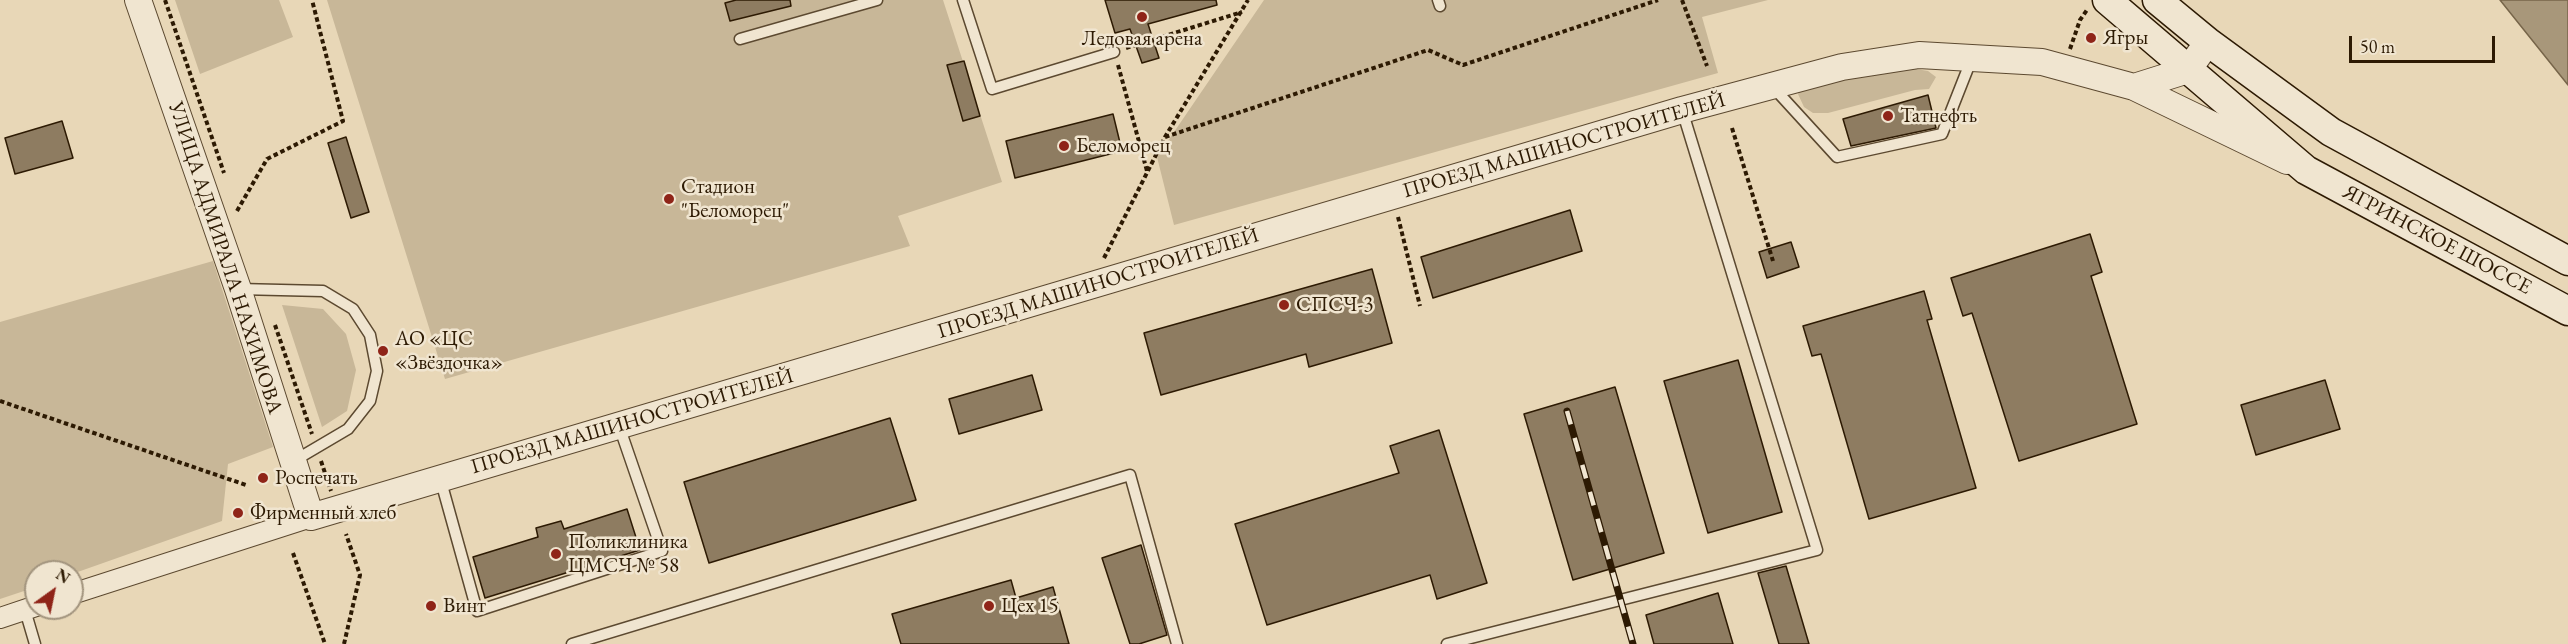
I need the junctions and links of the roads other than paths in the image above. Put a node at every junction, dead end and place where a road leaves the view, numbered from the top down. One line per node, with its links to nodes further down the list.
1 (138, 0): 16 (street, УЛИЦА АДМИРАЛА НАХИМОВА)
2 (877, 0): 6 (lane)
3 (963, 0): 8 (lane)
4 (2157, 0): 7 (main road, ЯГРИНСКОЕ ШОССЕ)
5 (2098, 3): 10 (main road, ЯГРИНСКОЕ ШОССЕ)
6 (740, 39)
7 (2208, 42): 10 (street); 15 (main road, ЯГРИНСКОЕ ШОССЕ)
8 (1114, 52)
9 (1972, 58): 11 (street, ПРОЕЗД МАШИНОСТРОИТЕЛЕЙ); 11 (lane); 12 (street, ПРОЕЗД МАШИНОСТРОИТЕЛЕЙ)
10 (2188, 70): 12 (street); 14 (main road, ЯГРИНСКОЕ ШОССЕ)
11 (1773, 86): 13 (street, ПРОЕЗД МАШИНОСТРОИТЕЛЕЙ)
12 (2134, 87): 14 (street, ПРОЕЗД МАШИНОСТРОИТЕЛЕЙ)
13 (1682, 110): 18 (street, ПРОЕЗД МАШИНОСТРОИТЕЛЕЙ); 29 (lane)
14 (2306, 170): 17 (main road, ЯГРИНСКОЕ ШОССЕ)
15 (2568, 261)
16 (238, 289): 19 (street, УЛИЦА АДМИРАЛА НАХИМОВА); 19 (lane)
17 (2568, 311)
18 (619, 426): 20 (street, ПРОЕЗД МАШИНОСТРОИТЕЛЕЙ); 20 (lane)
19 (292, 462): 21 (street, УЛИЦА АДМИРАЛА НАХИМОВА)
20 (440, 478): 21 (street, ПРОЕЗД МАШИНОСТРОИТЕЛЕЙ)
21 (311, 517): 22 (street, ПРОЕЗД МАШИНОСТРОИТЕЛЕЙ)
22 (84, 590)
23 (24, 610): 24 (street)
24 (0, 618)
25 (32, 620): 26 (lane)
26 (35, 644)
27 (572, 644): 28 (lane)
28 (1177, 644)
29 (1447, 644)

